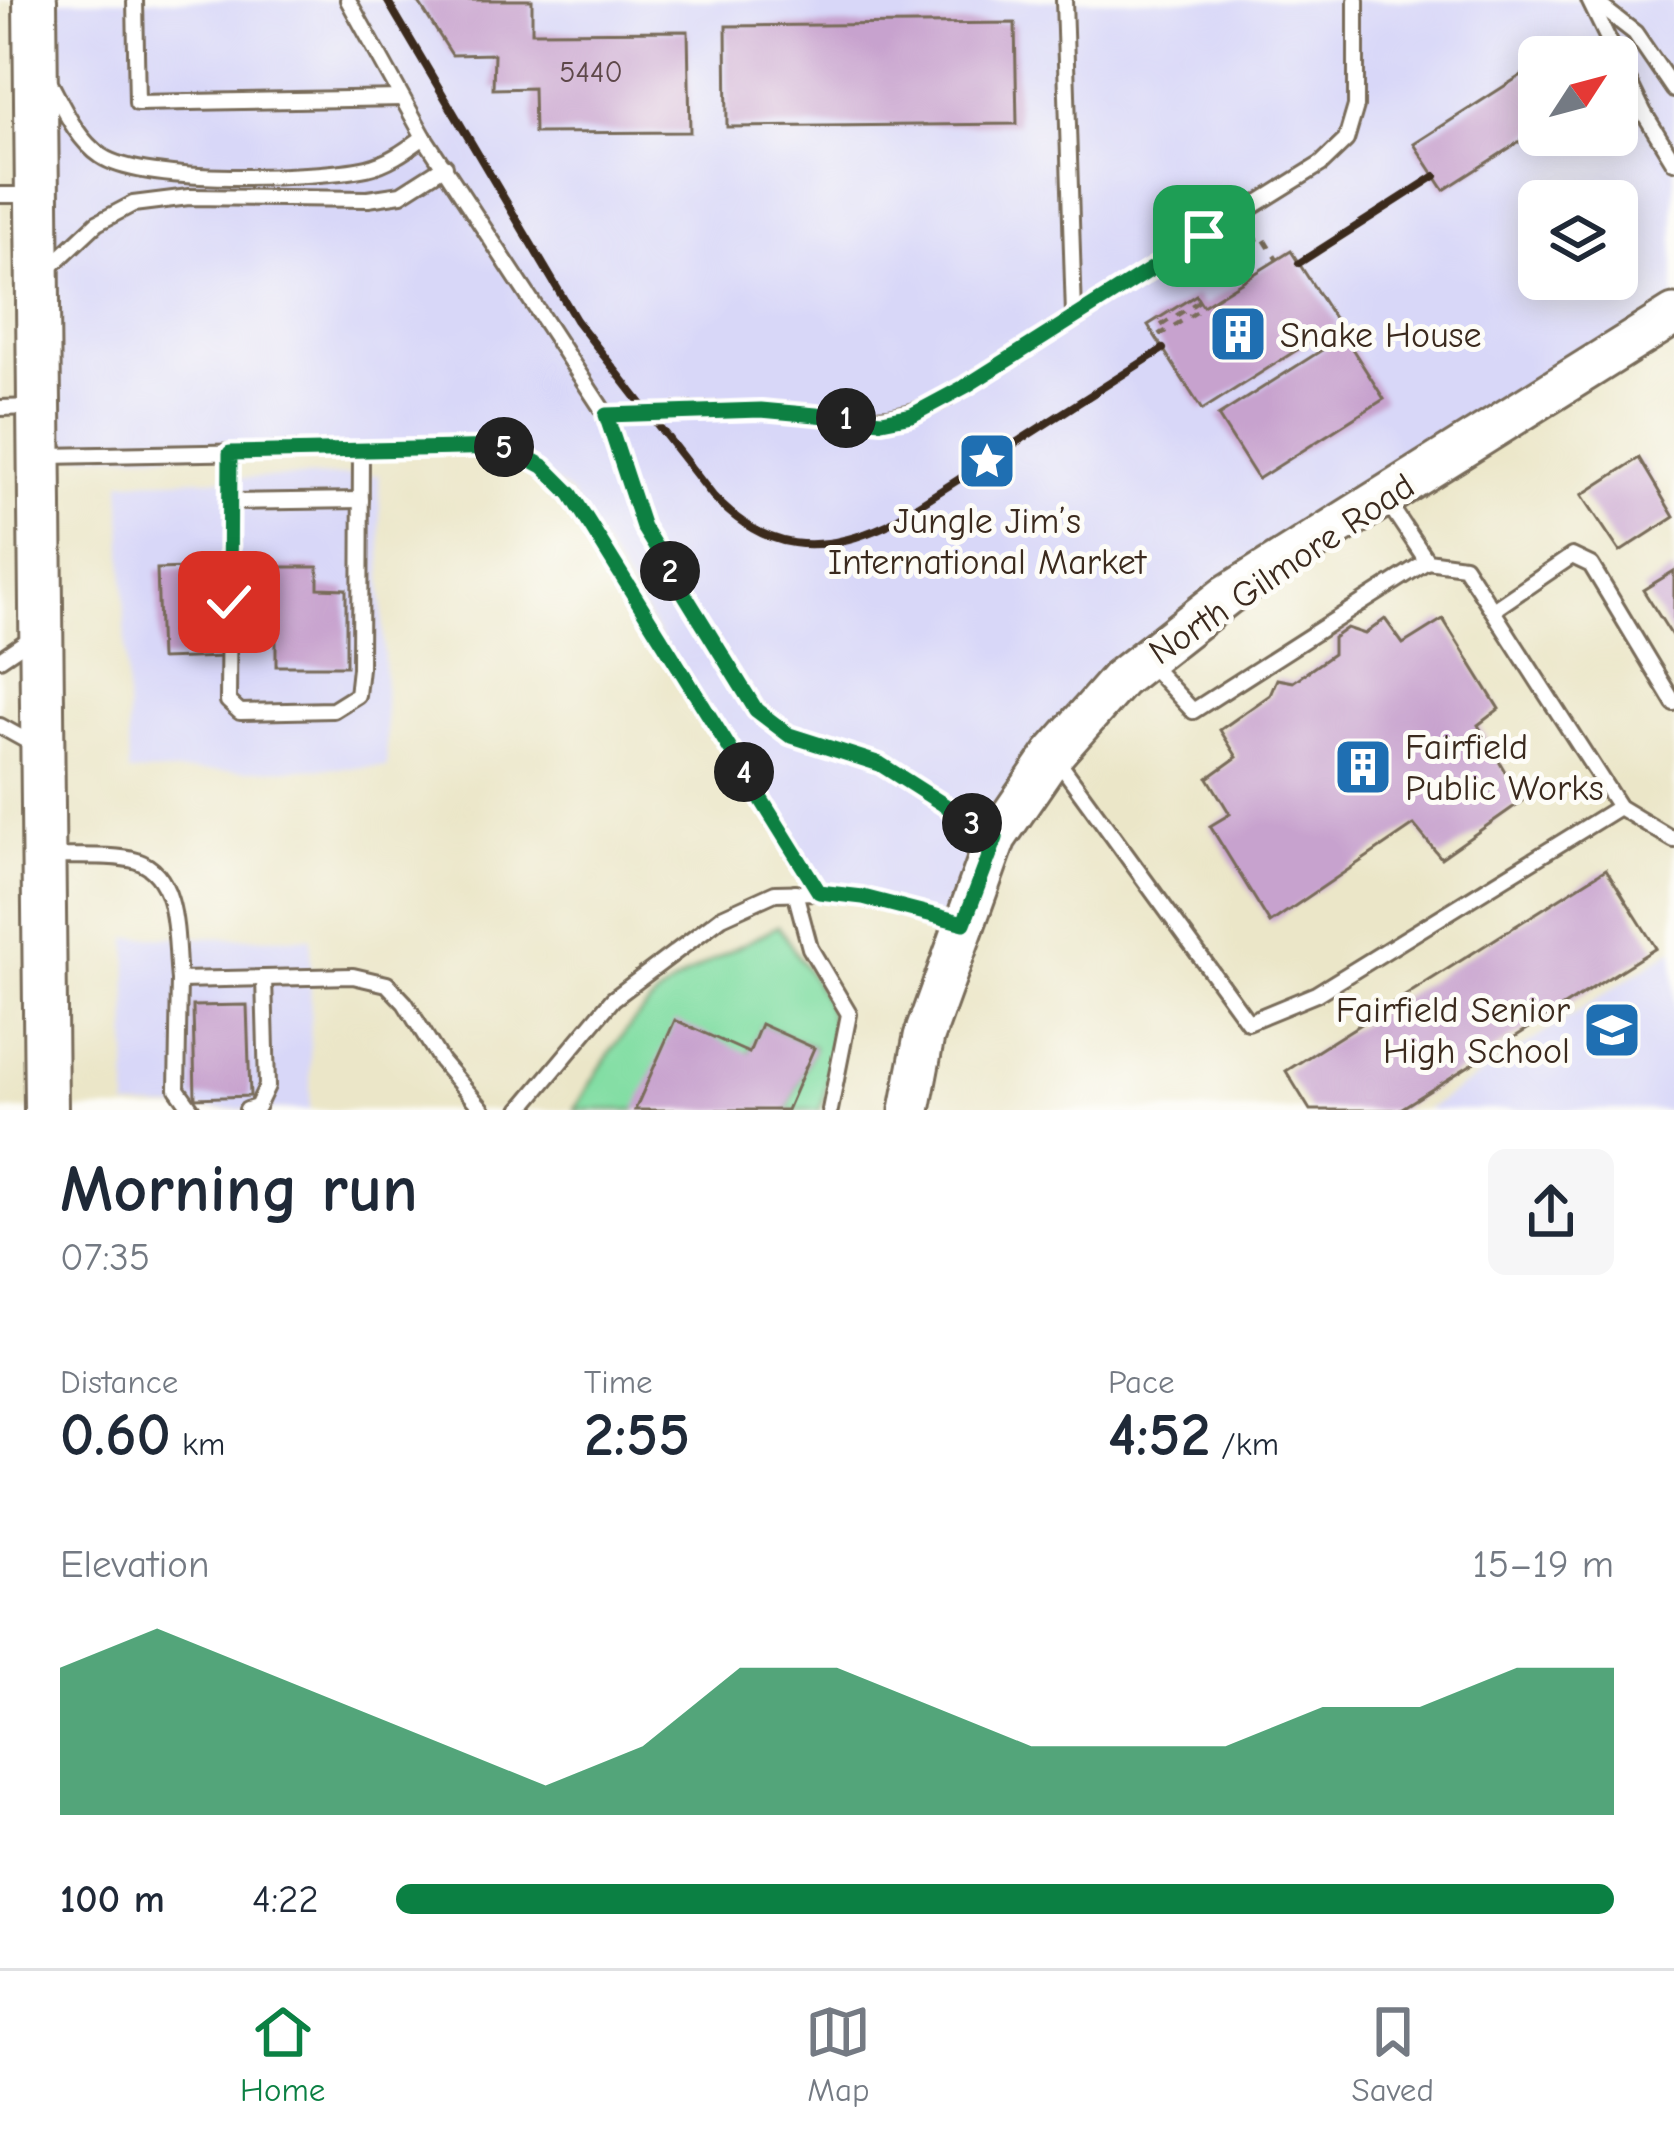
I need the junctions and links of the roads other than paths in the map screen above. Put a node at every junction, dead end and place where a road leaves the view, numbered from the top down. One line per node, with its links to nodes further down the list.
1 (35, 0): 7 (main road)
2 (135, 0): 9 (lane)
3 (348, 0): 9 (lane)
4 (1064, 0): 15 (lane)
5 (1356, 0): 15 (lane)
6 (1591, 0): 8 (lane); 11 (lane)
7 (36, 57): 10 (lane); 13 (main road)
8 (1674, 90)
9 (402, 98): 10 (lane)
10 (424, 136): 12 (lane)
11 (1674, 162)
12 (445, 166): 14 (lane); 18 (lane)
13 (19, 195): 14 (main road)
14 (39, 278): 17 (main road)
15 (1074, 315): 18 (lane)
16 (1674, 315): 22 (street, North Gilmore Road)
17 (20, 408): 21 (main road)
18 (606, 415): 35 (lane)
19 (361, 450): 20 (lane); 23 (lane); 39 (lane)
20 (230, 453): 21 (lane); 24 (lane)
21 (40, 456): 27 (main road)
22 (1384, 496): 25 (lane); 29 (street, North Gilmore Road)
23 (361, 500): 24 (lane); 24 (lane)
24 (230, 502)
25 (1427, 561): 26 (lane); 29 (lane)
26 (1493, 610): 30 (lane); 34 (lane)
27 (40, 632): 28 (lane); 32 (main road)
28 (0, 659)
29 (1144, 659): 33 (street, North Gilmore Road)
30 (1674, 703)
31 (0, 726): 32 (lane)
32 (41, 749): 37 (main road)
33 (1053, 755): 34 (lane); 35 (street, North Gilmore Road)
34 (1619, 807): 36 (lane)
35 (996, 838): 40 (street, North Gilmore Road)
36 (1674, 840)
37 (42, 855): 42 (lane); 43 (main road)
38 (795, 892): 39 (lane); 47 (lane); 48 (lane)
39 (819, 892): 40 (lane)
40 (964, 923): 49 (street, North Gilmore Road)
41 (264, 978): 42 (lane); 45 (lane); 46 (lane)
42 (179, 980): 44 (lane)
43 (46, 1110)
44 (192, 1110)
45 (247, 1110)
46 (483, 1110)
47 (520, 1110)
48 (830, 1110)
49 (910, 1110)

